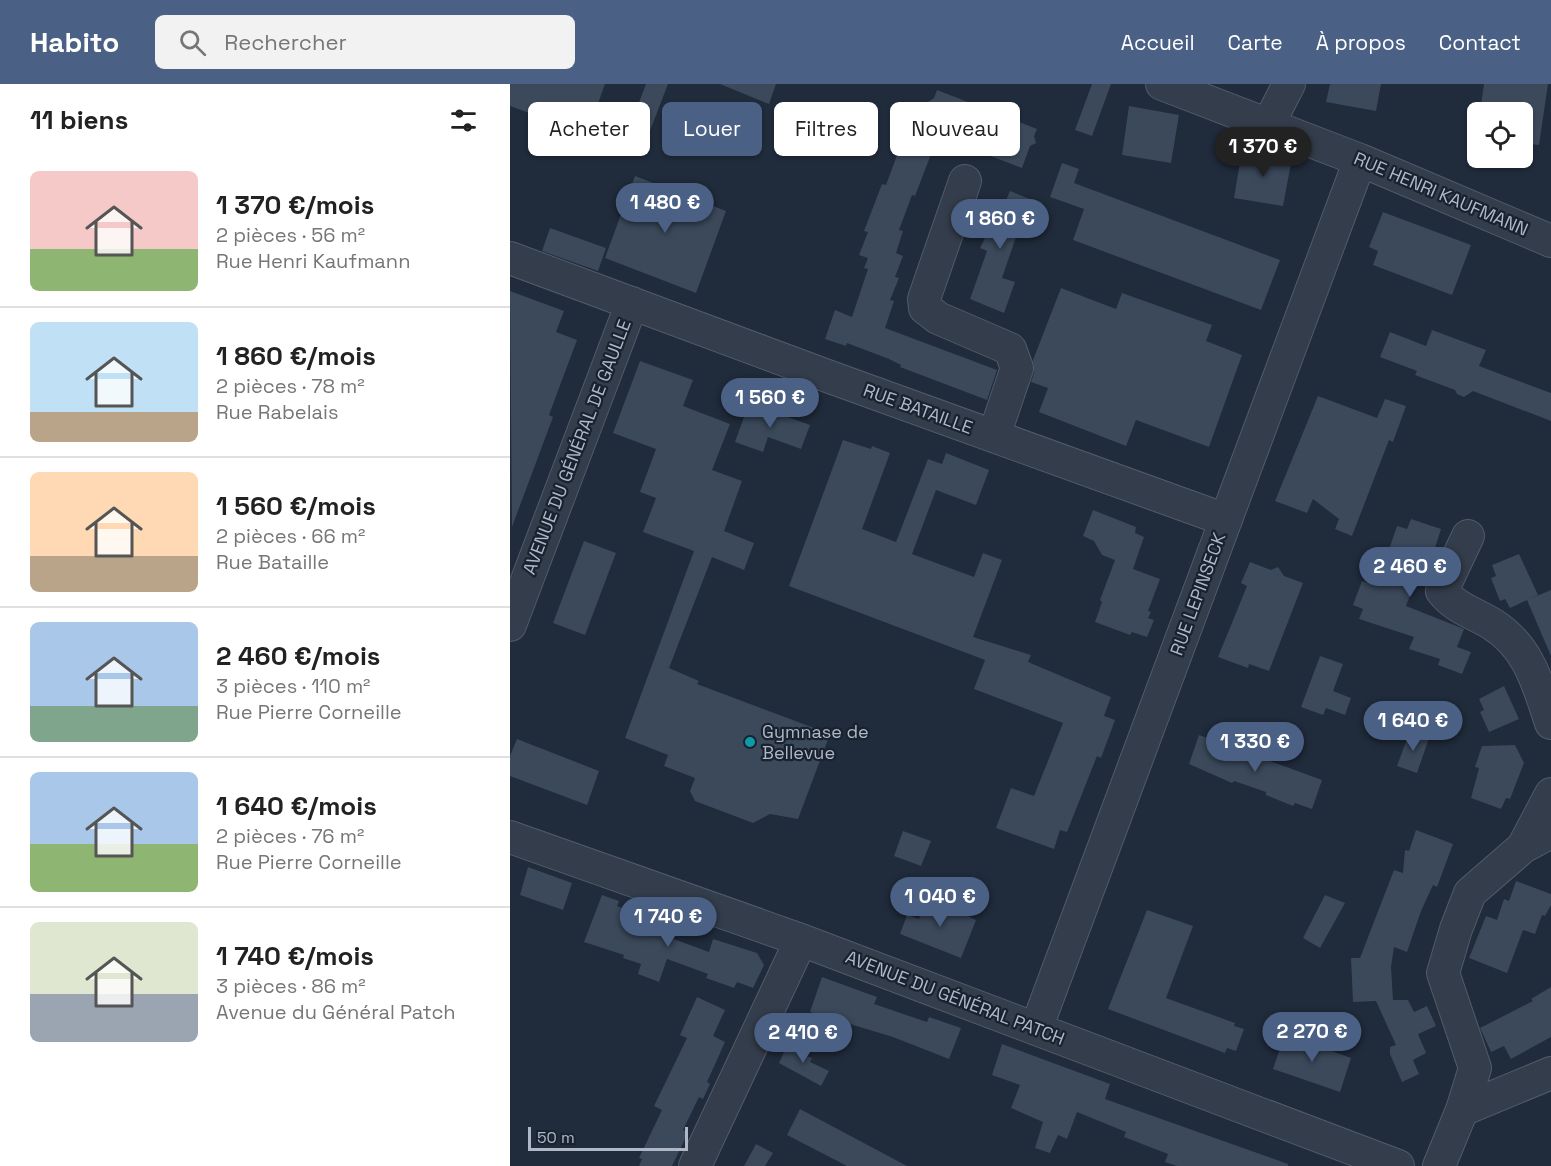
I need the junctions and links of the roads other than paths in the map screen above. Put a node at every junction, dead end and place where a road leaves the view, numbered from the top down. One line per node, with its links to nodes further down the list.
1 (1162, 84): 3 (street, RUE HENRI KAUFMANN)
2 (1289, 84): 3 (street)
3 (1268, 125): 4 (street, RUE HENRI KAUFMANN)
4 (1360, 160): 6 (street, RUE HENRI KAUFMANN); 10 (street, RUE LEPINSECK)
5 (965, 180): 9 (street)
6 (1551, 241)
7 (510, 258): 8 (street, RUE BATAILLE)
8 (632, 303): 9 (street, RUE BATAILLE); 12 (street, AVENUE DU GÉNÉRAL DE GAULLE)
9 (994, 436): 10 (street, RUE BATAILLE)
10 (1226, 520): 19 (street, RUE LEPINSECK)
11 (1468, 536): 13 (street)
12 (510, 625)
13 (1551, 723)
14 (1551, 794): 17 (street)
15 (1551, 832): 17 (street)
16 (510, 837): 18 (street, AVENUE DU GÉNÉRAL PATCH)
17 (1523, 847): 21 (street)
18 (801, 940): 19 (street, AVENUE DU GÉNÉRAL PATCH); 22 (street)
19 (1036, 1029): 23 (street, AVENUE DU GÉNÉRAL PATCH)
20 (1551, 1073): 21 (street)
21 (1462, 1110): 24 (street)
22 (695, 1166)
23 (1398, 1166)
24 (1439, 1166)

